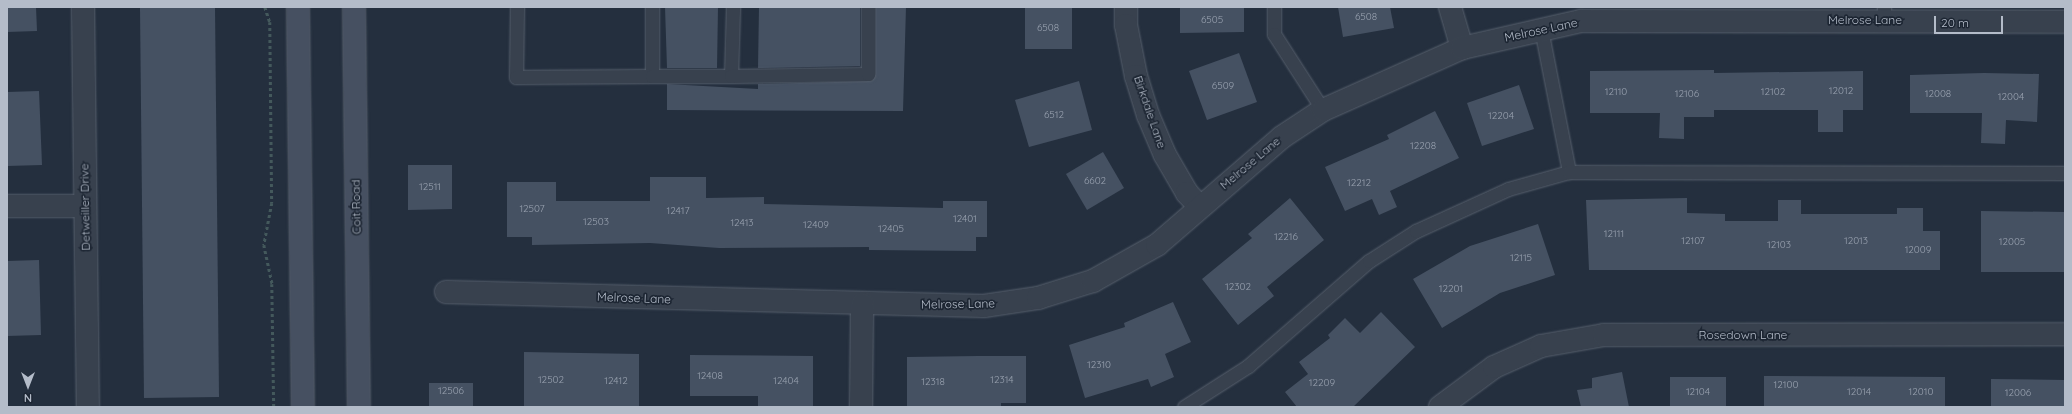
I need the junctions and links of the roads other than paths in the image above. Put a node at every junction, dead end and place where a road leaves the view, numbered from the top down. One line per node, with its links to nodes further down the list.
1 (83, 7): 24 (street, Detweiller Drive)
2 (298, 7): 30 (main road)
3 (354, 7): 31 (main road, Coit Road)
4 (517, 7): 18 (lane)
5 (652, 7): 18 (lane)
6 (733, 7): 19 (lane)
7 (868, 7): 19 (lane)
8 (1126, 7): 25 (street, Birkdale Lane)
9 (1274, 7): 20 (lane)
10 (1450, 7): 17 (street)
11 (1730, 13): 12 (street, Melrose Lane); 13 (street, Melrose Lane)
12 (1581, 14): 16 (street, Melrose Lane)
13 (1884, 14): 14 (street, Melrose Lane)
14 (2033, 15): 15 (street, Melrose Lane)
15 (2065, 22)
16 (1541, 29): 17 (street, Melrose Lane); 21 (lane)
17 (1462, 48): 20 (street, Melrose Lane)
18 (652, 76): 19 (lane)
19 (731, 76)
20 (1324, 110): 25 (street, Melrose Lane)
21 (1569, 172): 22 (lane); 33 (lane)
22 (2065, 173)
23 (7, 206): 24 (street)
24 (85, 206): 29 (street, Detweiller Drive)
25 (1199, 206): 27 (street, Melrose Lane)
26 (446, 292): 27 (street, Melrose Lane)
27 (862, 304): 32 (street)
28 (2065, 334): 34 (street, Rosedown Lane)
29 (88, 407)
30 (303, 407)
31 (359, 407)
32 (861, 407)
33 (1184, 407)
34 (1440, 407)

